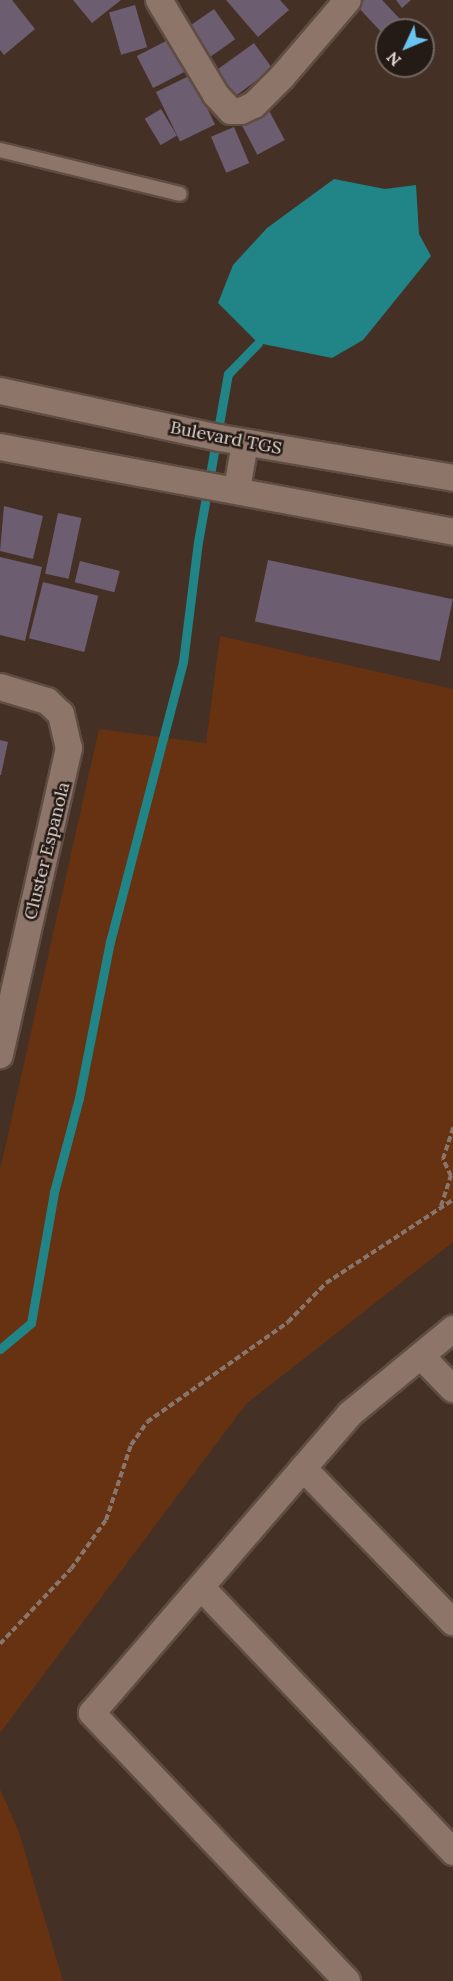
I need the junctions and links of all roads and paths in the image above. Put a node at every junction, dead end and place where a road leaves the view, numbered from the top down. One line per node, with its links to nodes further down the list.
1 (159, 0): 2 (street)
2 (348, 0)
3 (0, 150): 4 (lane)
4 (180, 194)
5 (0, 391): 6 (street, Bulevard TGS)
6 (245, 443): 8 (street, Bulevard TGS); 9 (street)
7 (0, 447): 9 (street)
8 (453, 478)
9 (230, 488): 10 (street)
10 (453, 532)
11 (0, 687): 12 (street, Cluster Espanola)
12 (0, 1055)
13 (453, 1128): 15 (path)
14 (453, 1200): 15 (path)
15 (441, 1208): 22 (path)
16 (453, 1329): 17 (street)
17 (421, 1356): 18 (street); 19 (street)
18 (453, 1389)
19 (303, 1468): 20 (street); 21 (street)
20 (201, 1587): 23 (street); 24 (street)
21 (453, 1622)
22 (0, 1644)
23 (453, 1852)
24 (347, 1981)

